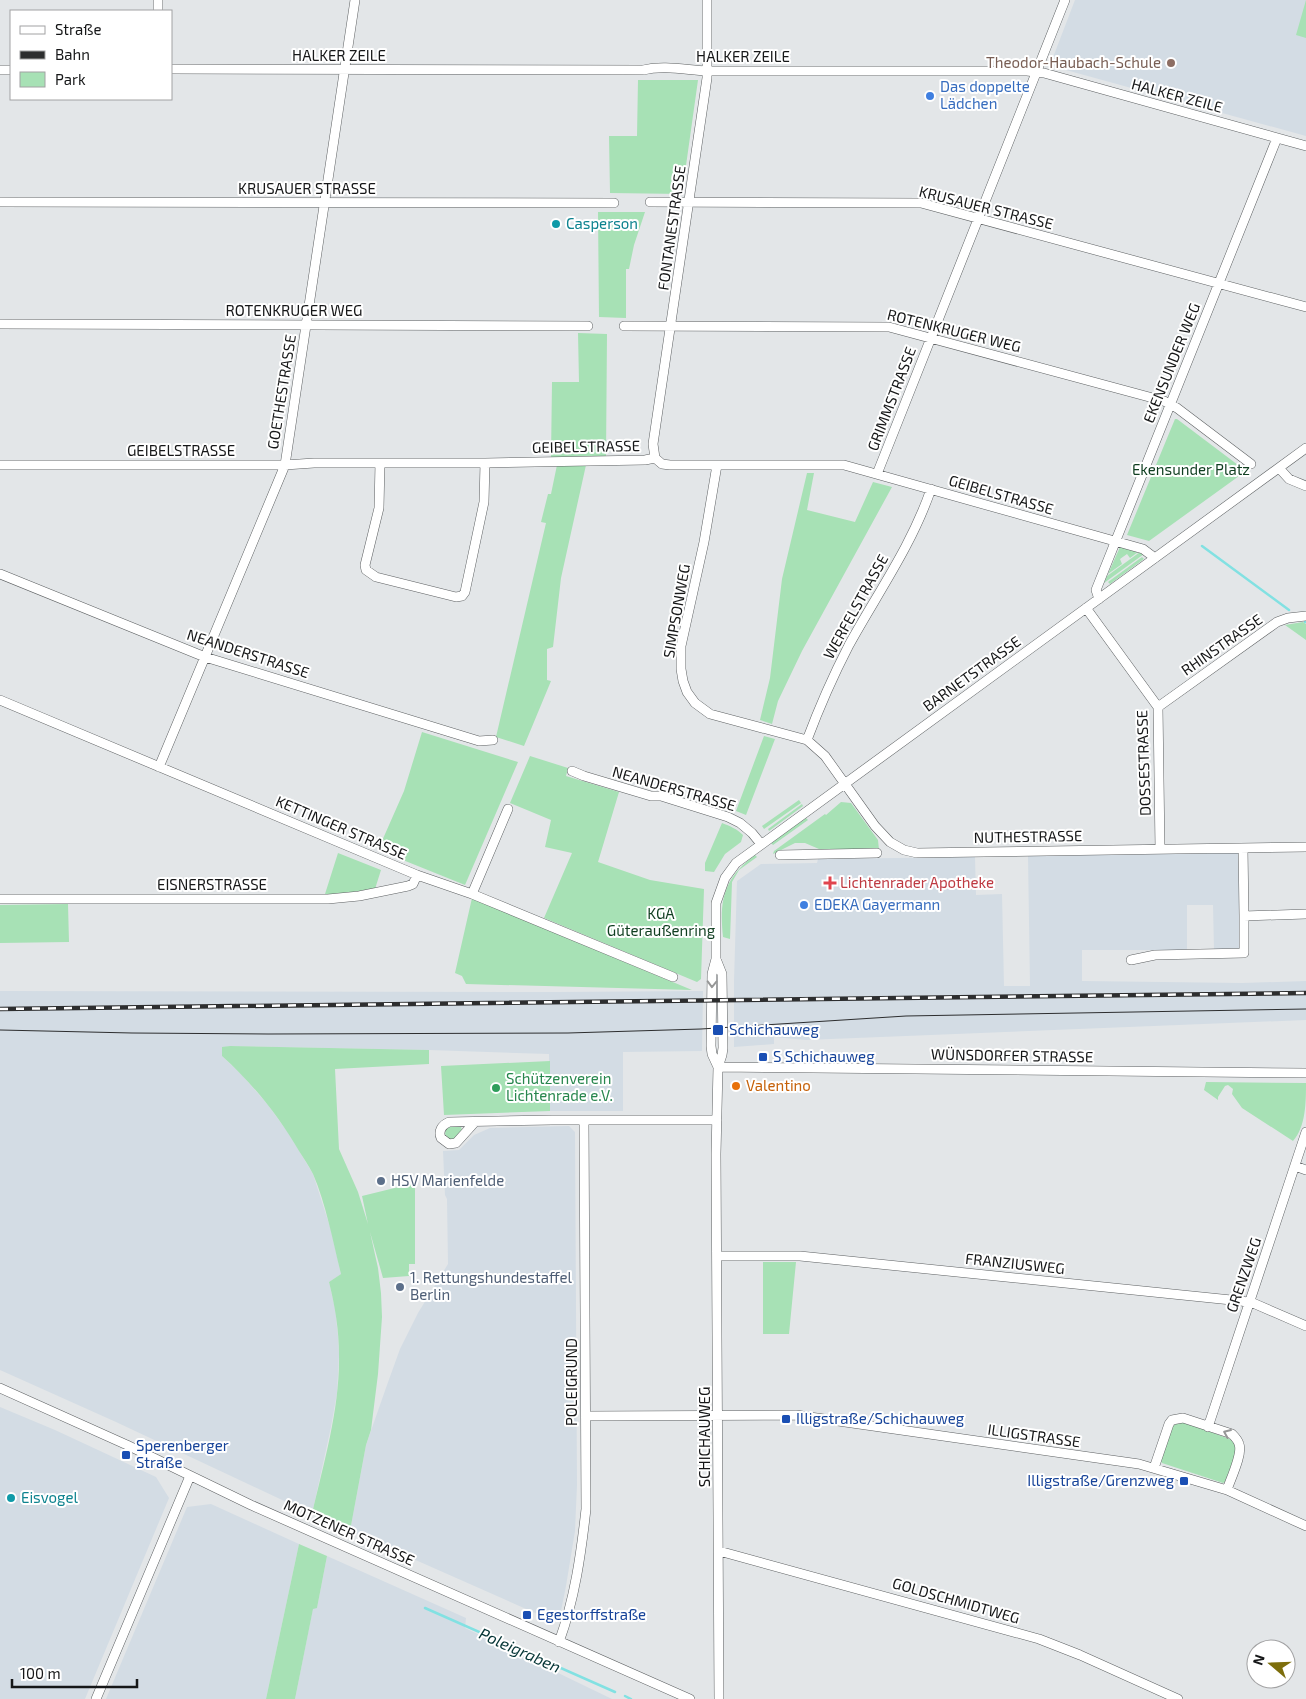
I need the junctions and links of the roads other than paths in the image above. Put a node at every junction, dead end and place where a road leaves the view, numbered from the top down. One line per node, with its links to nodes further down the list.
1 (355, 0): 5 (street, GOETHESTRASSE)
2 (707, 0): 6 (street, FONTANESTRASSE)
3 (1065, 0): 7 (street, GRIMMSTRASSE)
4 (172, 69): 5 (street, HALKER ZEILE)
5 (345, 70): 6 (street, HALKER ZEILE); 11 (street, GOETHESTRASSE)
6 (707, 70): 7 (street, HALKER ZEILE); 14 (street, FONTANESTRASSE)
7 (1036, 72): 8 (street, HALKER ZEILE); 15 (street, GRIMMSTRASSE)
8 (1278, 138): 9 (street, HALKER ZEILE); 16 (street, EKENSUNDER WEG)
9 (1306, 146)
10 (0, 202): 11 (street, KRUSAUER STRASSE)
11 (324, 202): 13 (street, KRUSAUER STRASSE); 19 (street, GOETHESTRASSE)
12 (650, 202): 14 (street, KRUSAUER STRASSE)
13 (614, 203)
14 (689, 203): 15 (street, KRUSAUER STRASSE); 22 (street, FONTANESTRASSE)
15 (978, 219): 16 (street, KRUSAUER STRASSE); 23 (street, GRIMMSTRASSE)
16 (1220, 284): 17 (street, KRUSAUER STRASSE); 24 (street, EKENSUNDER WEG)
17 (1306, 307)
18 (0, 324): 19 (street, ROTENKRUGER WEG)
19 (306, 325): 20 (street, ROTENKRUGER WEG); 31 (street, GOETHESTRASSE)
20 (588, 326)
21 (624, 326): 22 (street, ROTENKRUGER WEG)
22 (671, 326): 23 (street, ROTENKRUGER WEG); 26 (street, FONTANESTRASSE)
23 (931, 338): 24 (street, ROTENKRUGER WEG); 34 (street, GRIMMSTRASSE)
24 (1171, 404): 29 (street, ROTENKRUGER WEG); 37 (street, EKENSUNDER WEG)
25 (1306, 448): 33 (street, BARNETSTRASSE)
26 (655, 458): 28 (street, GEIBELSTRASSE); 32 (street, GEIBELSTRASSE)
27 (380, 463): 28 (street, GEIBELSTRASSE); 28 (street); 31 (street, GEIBELSTRASSE)
28 (485, 463)
29 (1251, 464)
30 (0, 465): 31 (street, GEIBELSTRASSE)
31 (285, 465): 43 (street, GOETHESTRASSE)
32 (717, 465): 34 (street, GEIBELSTRASSE); 47 (street, SIMPSONWEG)
33 (1279, 468): 35 (street); 38 (street, BARNETSTRASSE)
34 (877, 474): 36 (street, GEIBELSTRASSE)
35 (1306, 486)
36 (931, 489): 37 (street, GEIBELSTRASSE); 47 (street, WERFELSTRASSE)
37 (1116, 541): 38 (street, GEIBELSTRASSE); 40 (street, EKENSUNDER WEG)
38 (1155, 558): 40 (street, BARNETSTRASSE)
39 (0, 574): 43 (street, NEANDERSTRASSE)
40 (1099, 599): 41 (street, BARNETSTRASSE)
41 (1086, 608): 45 (street, DOSSESTRASSE); 50 (street, BARNETSTRASSE)
42 (1306, 616): 45 (street, RHINSTRASSE)
43 (205, 657): 46 (street, NEANDERSTRASSE); 48 (street, GOETHESTRASSE)
44 (0, 700): 48 (street, KETTINGER STRASSE)
45 (1158, 707): 55 (street, DOSSESTRASSE)
46 (493, 740)
47 (807, 740): 50 (street, SIMPSONWEG)
48 (159, 767): 58 (street, KETTINGER STRASSE)
49 (572, 771): 52 (street, NEANDERSTRASSE)
50 (844, 783): 52 (street, BARNETSTRASSE); 55 (street, NUTHESTRASSE)
51 (508, 809): 59 (street)
52 (761, 844): 65 (street, BARNETSTRASSE)
53 (1306, 847): 54 (street, NUTHESTRASSE)
54 (1243, 848): 55 (street, NUTHESTRASSE); 62 (street)
55 (1160, 849)
56 (877, 853): 57 (street)
57 (780, 855)
58 (417, 875): 59 (street, KETTINGER STRASSE); 60 (street, EISNERSTRASSE)
59 (472, 894): 64 (street, KETTINGER STRASSE)
60 (0, 899)
61 (1306, 914): 62 (street)
62 (1244, 916): 63 (street)
63 (1131, 960)
64 (673, 977)
65 (718, 1067): 66 (street, WÜNSDORFER STRASSE); 68 (street, SCHICHAUWEG)
66 (1306, 1074)
67 (584, 1120): 68 (street); 69 (street); 78 (street, POLEIGRUND)
68 (717, 1120): 73 (street, SCHICHAUWEG)
69 (475, 1122)
70 (1306, 1132): 71 (street, GRENZWEG)
71 (1295, 1166): 72 (street); 74 (street, GRENZWEG)
72 (1306, 1170)
73 (717, 1256): 74 (street, FRANZIUSWEG); 77 (street, SCHICHAUWEG)
74 (1249, 1303): 75 (street, FRANZIUSWEG); 79 (street, GRENZWEG)
75 (1306, 1326)
76 (0, 1388): 81 (street, MOTZENER STRASSE)
77 (718, 1415): 78 (street, ILLIGSTRASSE); 80 (street, ILLIGSTRASSE); 84 (street, SCHICHAUWEG)
78 (586, 1416): 85 (street, POLEIGRUND)
79 (1208, 1426): 80 (street); 82 (street, one-way to 79)
80 (1154, 1468): 82 (street, ILLIGSTRASSE)
81 (190, 1476): 85 (street, MOTZENER STRASSE); 87 (street)
82 (1227, 1490): 83 (street, ILLIGSTRASSE)
83 (1306, 1526)
84 (719, 1551): 86 (street, SCHICHAUWEG); 91 (street, GOLDSCHMIDTWEG)
85 (559, 1642): 88 (street, MOTZENER STRASSE)
86 (719, 1686): 89 (street); 90 (street, SCHICHAUWEG)
87 (96, 1699)
88 (690, 1699)
89 (710, 1699)
90 (719, 1699)
91 (1178, 1699)

